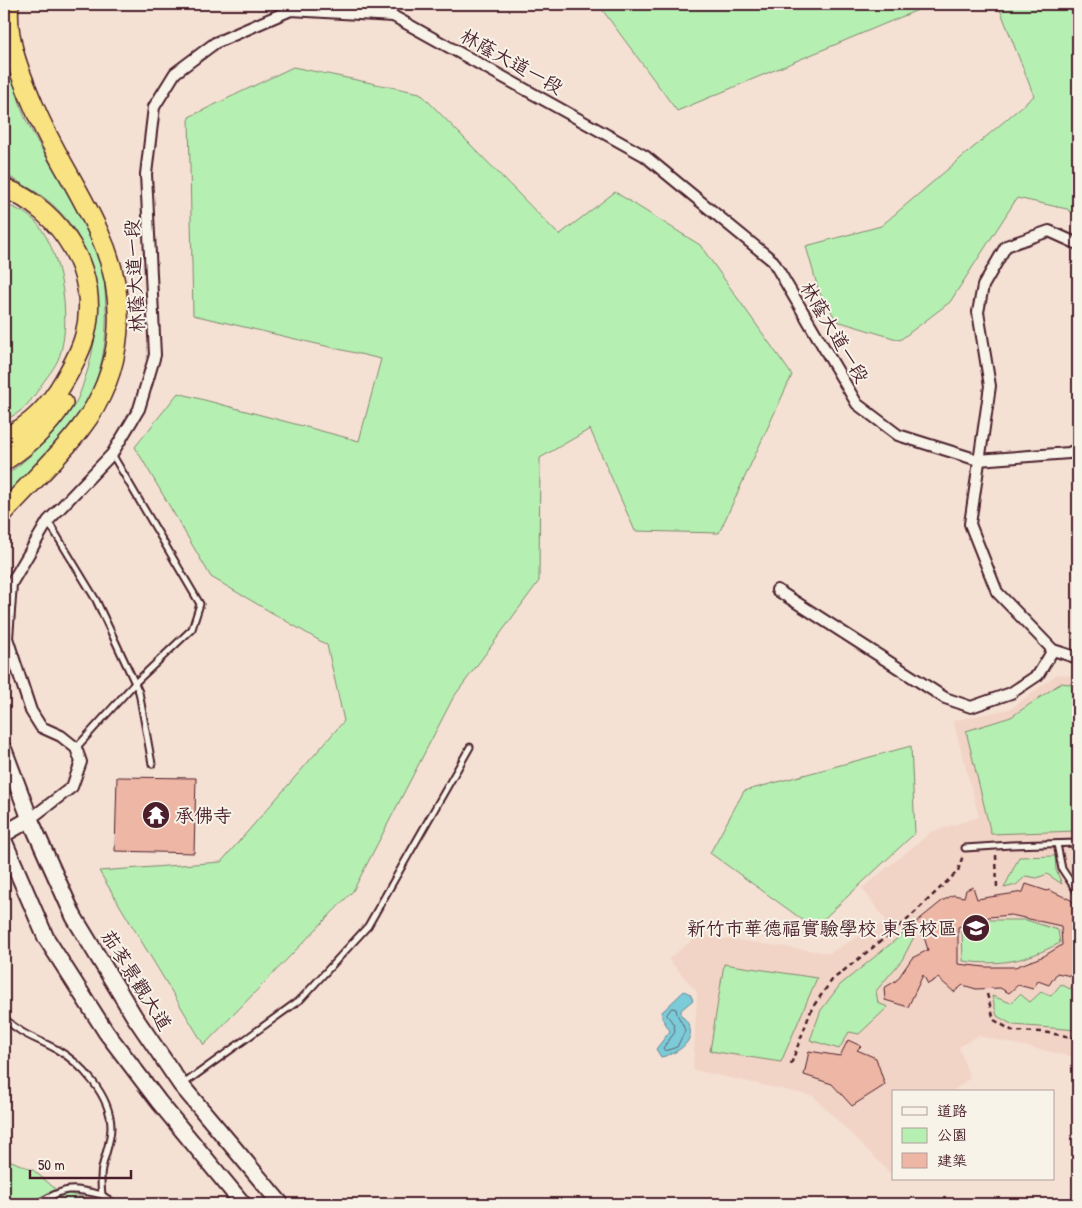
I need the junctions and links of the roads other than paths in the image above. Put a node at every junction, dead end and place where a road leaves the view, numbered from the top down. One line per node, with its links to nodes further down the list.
1 (10, 4): 10 (highway)
2 (4, 188): 4 (highway)
3 (1078, 244): 8 (street)
4 (85, 336): 5 (highway); 9 (highway)
5 (4, 437)
6 (1078, 449): 8 (street, 林蔭大道一段)
7 (112, 454): 8 (street, 林蔭大道一段); 11 (street, 林蔭大道一段); 15 (lane)
8 (978, 460): 13 (street)
9 (4, 461)
10 (4, 512)
11 (48, 521): 15 (lane); 17 (street, 林蔭大道一段)
12 (777, 590): 13 (street)
13 (1053, 650): 14 (street)
14 (1078, 658)
15 (135, 683): 17 (lane); 19 (lane)
16 (470, 747): 28 (lane)
17 (76, 748): 20 (street)
18 (4, 750): 20 (street, 茄苳景觀大道)
19 (152, 764)
20 (30, 819): 21 (street); 28 (street, 茄苳景觀大道)
21 (4, 834)
22 (4, 841): 32 (street)
23 (1057, 844): 24 (lane); 25 (lane); 26 (lane)
24 (1078, 844)
25 (965, 848)
26 (1078, 893)
27 (4, 1018): 29 (lane)
28 (182, 1085): 33 (street, 茄苳景觀大道)
29 (102, 1195): 30 (lane); 31 (lane)
30 (37, 1204)
31 (115, 1204)
32 (244, 1204)
33 (280, 1204)

